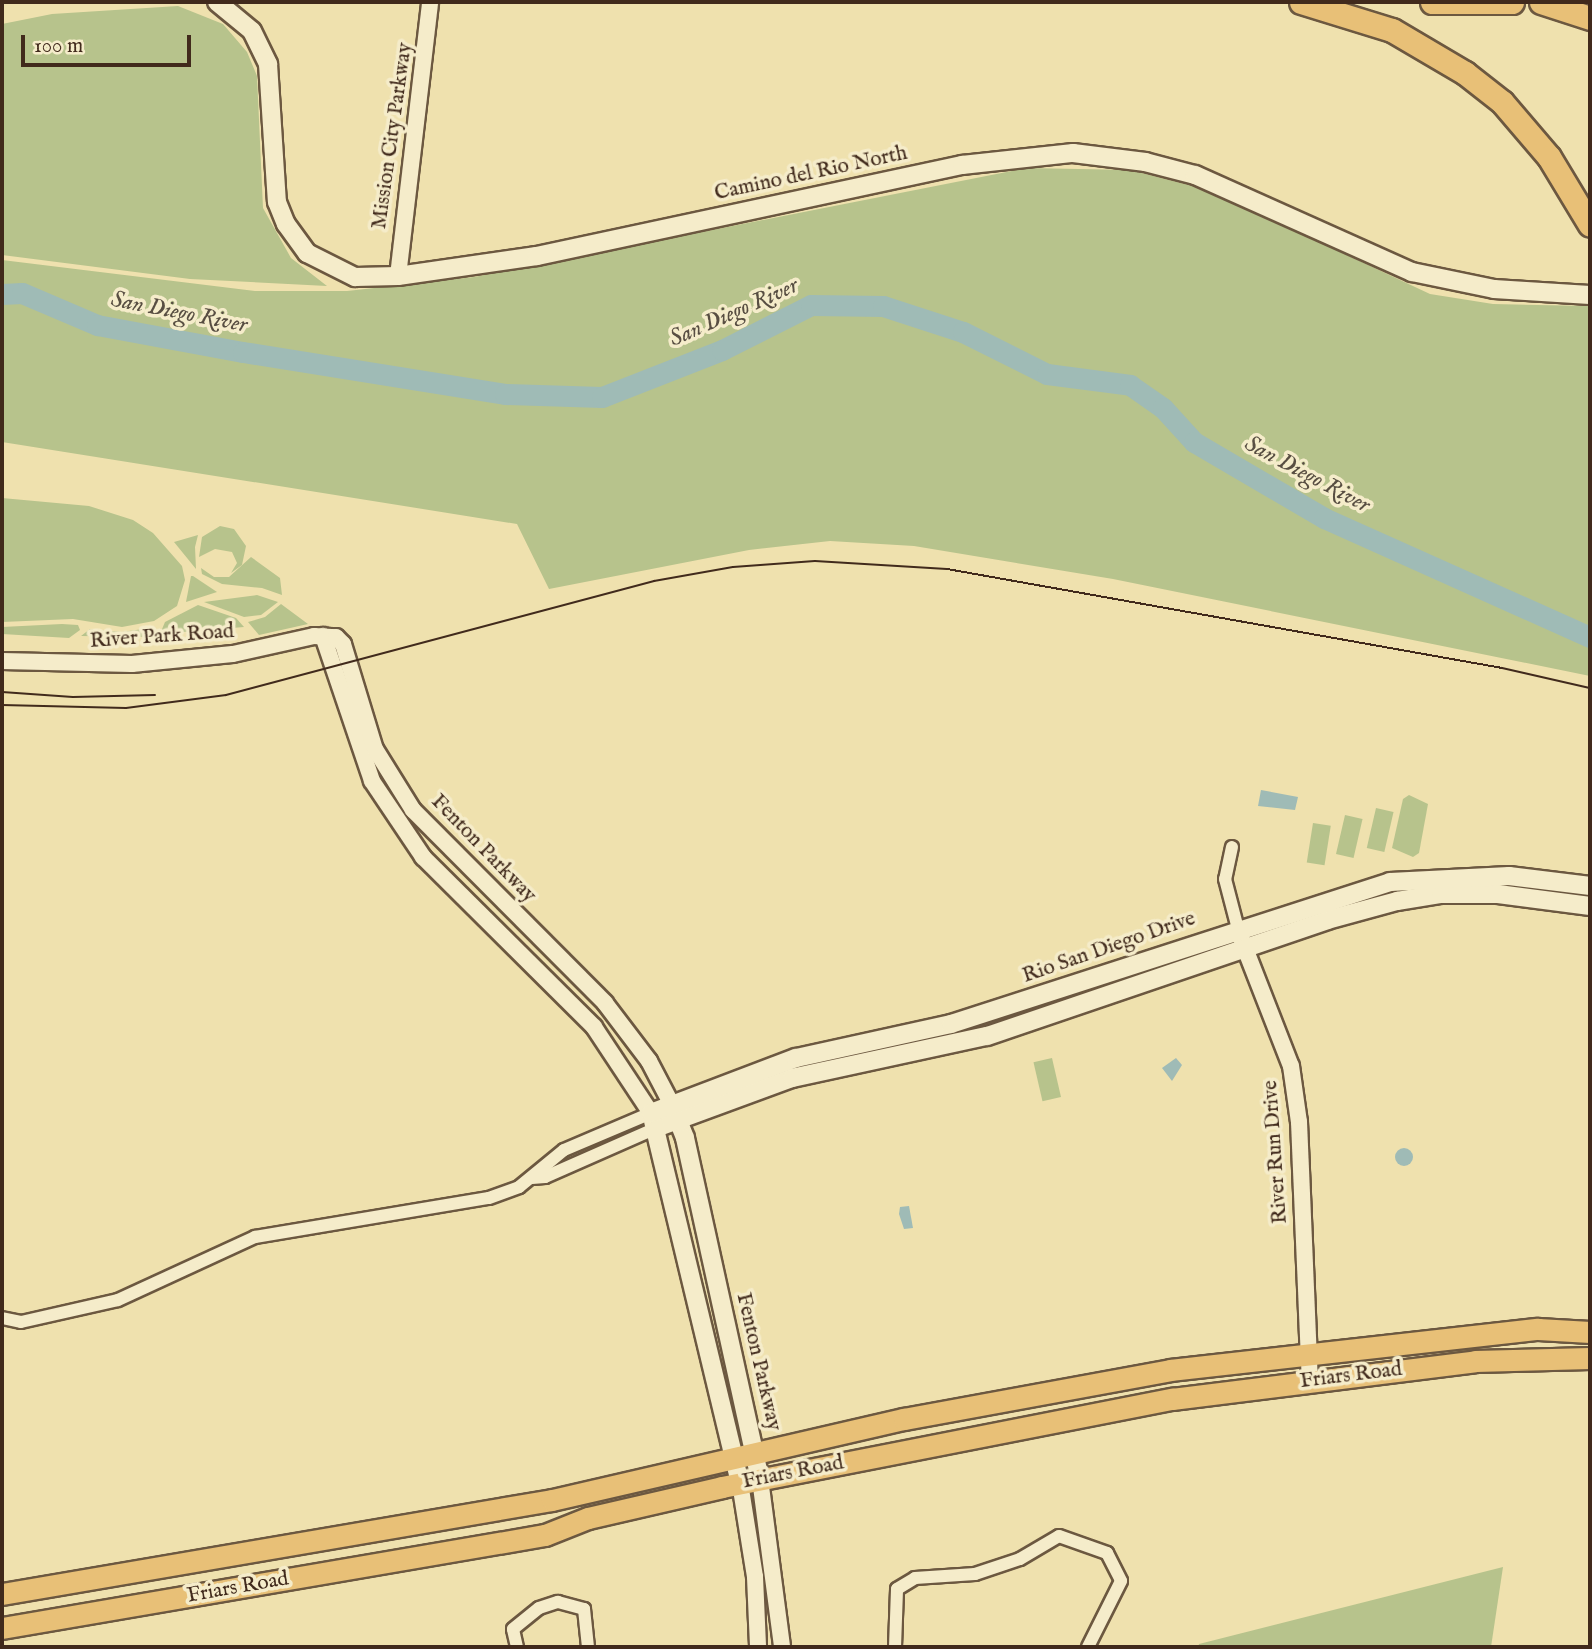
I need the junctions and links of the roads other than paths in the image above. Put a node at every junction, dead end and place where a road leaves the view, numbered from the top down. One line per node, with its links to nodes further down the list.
1 (217, 2): 9 (main road, Camino del Rio North)
2 (430, 2): 9 (street, Mission City Parkway)
3 (1432, 2): 4 (highway)
4 (1512, 2)
5 (1541, 2): 7 (highway)
6 (1306, 3): 8 (highway)
7 (1590, 18)
8 (1590, 225)
9 (398, 276): 10 (main road, Camino del Rio North)
10 (1590, 295)
11 (323, 636): 12 (street, River Park Road); 13 (street, Fenton Parkway); 14 (street, Fenton Parkway)
12 (2, 661)
13 (345, 698): 14 (street); 23 (street, Fenton Parkway)
14 (366, 718): 22 (street, Fenton Parkway)
15 (1232, 847): 18 (street)
16 (1590, 886): 18 (main road, Rio San Diego Drive)
17 (1590, 906): 19 (main road, Rio San Diego Drive)
18 (1238, 929): 19 (street, River Run Drive); 20 (main road, Rio San Diego Drive)
19 (1245, 947): 21 (main road, Rio San Diego Drive); 28 (street, River Run Drive)
20 (981, 1014): 21 (main road); 22 (main road, Rio San Diego Drive)
21 (987, 1036): 22 (main road, Rio San Diego Drive)
22 (675, 1112): 23 (main road, Rio San Diego Drive); 32 (main road, Fenton Parkway)
23 (653, 1120): 24 (street); 24 (street); 32 (main road, Fenton Parkway)
24 (532, 1178): 25 (street)
25 (2, 1318)
26 (1590, 1332): 28 (highway, Friars Road)
27 (1590, 1343): 29 (highway)
28 (1308, 1352): 31 (street, River Run Drive); 32 (highway, Friars Road)
29 (1562, 1357): 30 (highway, Friars Road); 31 (highway, Friars Road)
30 (1590, 1358)
31 (1310, 1381): 33 (highway, Friars Road)
32 (746, 1457): 33 (main road, Fenton Parkway); 34 (highway, Friars Road)
33 (750, 1481): 35 (highway, Friars Road); 38 (street, Fenton Parkway); 39 (street, Fenton Parkway)
34 (2, 1594)
35 (2, 1628)
36 (517, 1647): 37 (street)
37 (588, 1647)
38 (758, 1647)
39 (782, 1647)
40 (895, 1647): 41 (street)
41 (1088, 1647)

